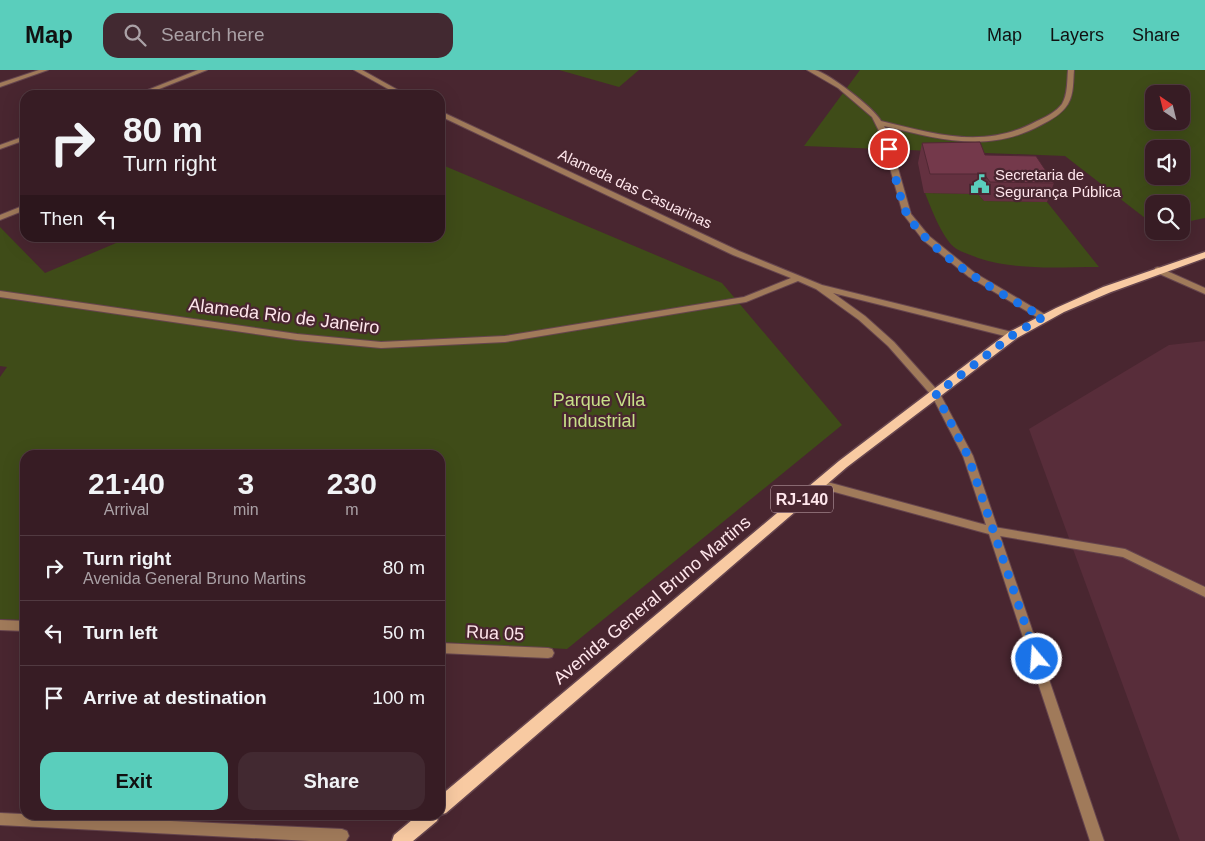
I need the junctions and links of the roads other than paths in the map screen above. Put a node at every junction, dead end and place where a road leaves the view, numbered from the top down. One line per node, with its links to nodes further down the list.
1 (44, 70): 6 (street)
2 (204, 70): 7 (street)
3 (357, 70): 8 (street)
4 (810, 70): 10 (street)
5 (1071, 70): 10 (street)
6 (0, 85)
7 (151, 90)
8 (395, 90)
9 (445, 115): 17 (street, Alameda das Casuarinas)
10 (879, 123): 21 (street)
11 (20, 140): 12 (street)
12 (0, 147)
13 (20, 209): 14 (street)
14 (0, 218)
15 (1205, 255): 16 (main road, Avenida General Bruno Martins / RJ-140)
16 (1158, 270): 19 (street); 21 (main road, Avenida General Bruno Martins / RJ-140)
17 (799, 278): 18 (street, Alameda das Casuarinas); 20 (street, Alameda Rio de Janeiro)
18 (819, 287): 22 (street, Alameda das Casuarinas); 23 (street, Alameda das Casuarinas)
19 (1205, 291)
20 (0, 294)
21 (1043, 317): 22 (main road, Avenida General Bruno Martins / RJ-140)
22 (1013, 335): 23 (main road, Avenida General Bruno Martins / RJ-140)
23 (936, 394): 24 (main road, Avenida General Bruno Martins / RJ-140); 25 (street, Alameda das Casuarinas)
24 (820, 484): 25 (street); 31 (main road, Avenida General Bruno Martins / RJ-140)
25 (994, 532): 26 (street); 38 (street, Alameda das Casuarinas)
26 (1205, 592)
27 (0, 625): 28 (street)
28 (20, 626)
29 (445, 648): 30 (street, Rua 05)
30 (548, 653)
31 (445, 803)
32 (0, 819): 33 (street)
33 (20, 820)
34 (20, 820): 36 (street)
35 (425, 820): 37 (main road)
36 (342, 836)
37 (400, 841)
38 (1097, 841)

